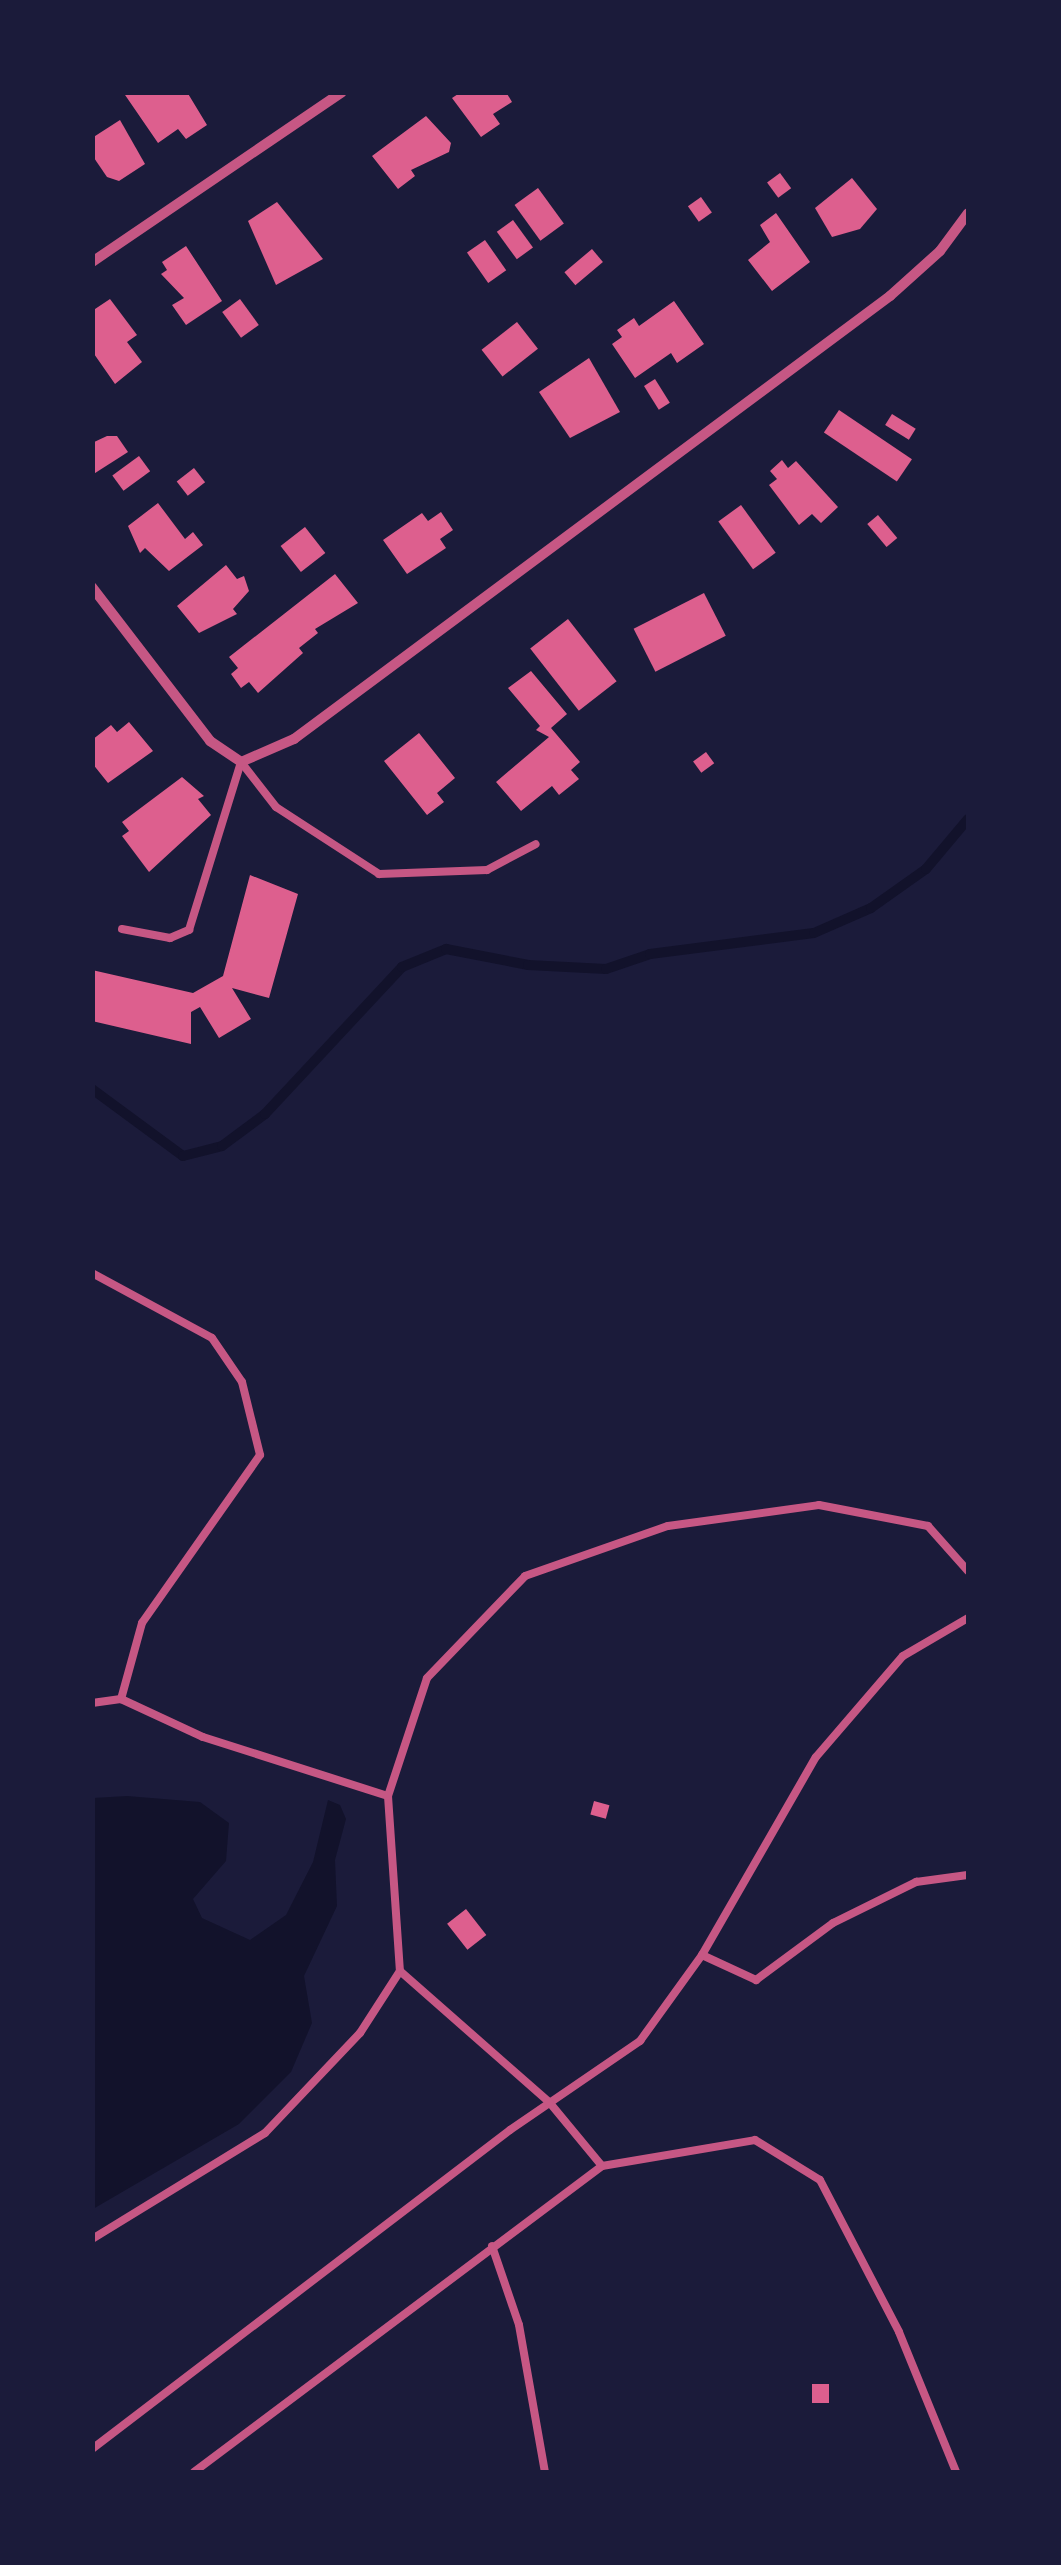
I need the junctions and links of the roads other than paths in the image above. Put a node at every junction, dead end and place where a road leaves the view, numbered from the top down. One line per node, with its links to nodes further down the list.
1 (342, 92): 3 (street)
2 (968, 213): 5 (street)
3 (92, 262)
4 (92, 588): 5 (street)
5 (241, 762): 6 (lane); 7 (lane)
6 (536, 844)
7 (122, 930)
8 (92, 1273): 11 (lane)
9 (968, 1571): 13 (lane)
10 (968, 1618): 15 (lane)
11 (121, 1699): 12 (lane); 13 (lane)
12 (92, 1704)
13 (388, 1796): 16 (lane)
14 (968, 1875): 15 (lane)
15 (702, 1955): 17 (lane)
16 (400, 1971): 17 (lane); 19 (lane)
17 (548, 2102): 18 (lane); 21 (lane)
18 (602, 2166): 20 (lane); 24 (lane)
19 (92, 2238)
20 (492, 2246): 22 (lane); 23 (lane)
21 (92, 2450)
22 (194, 2472)
23 (545, 2472)
24 (956, 2472)

